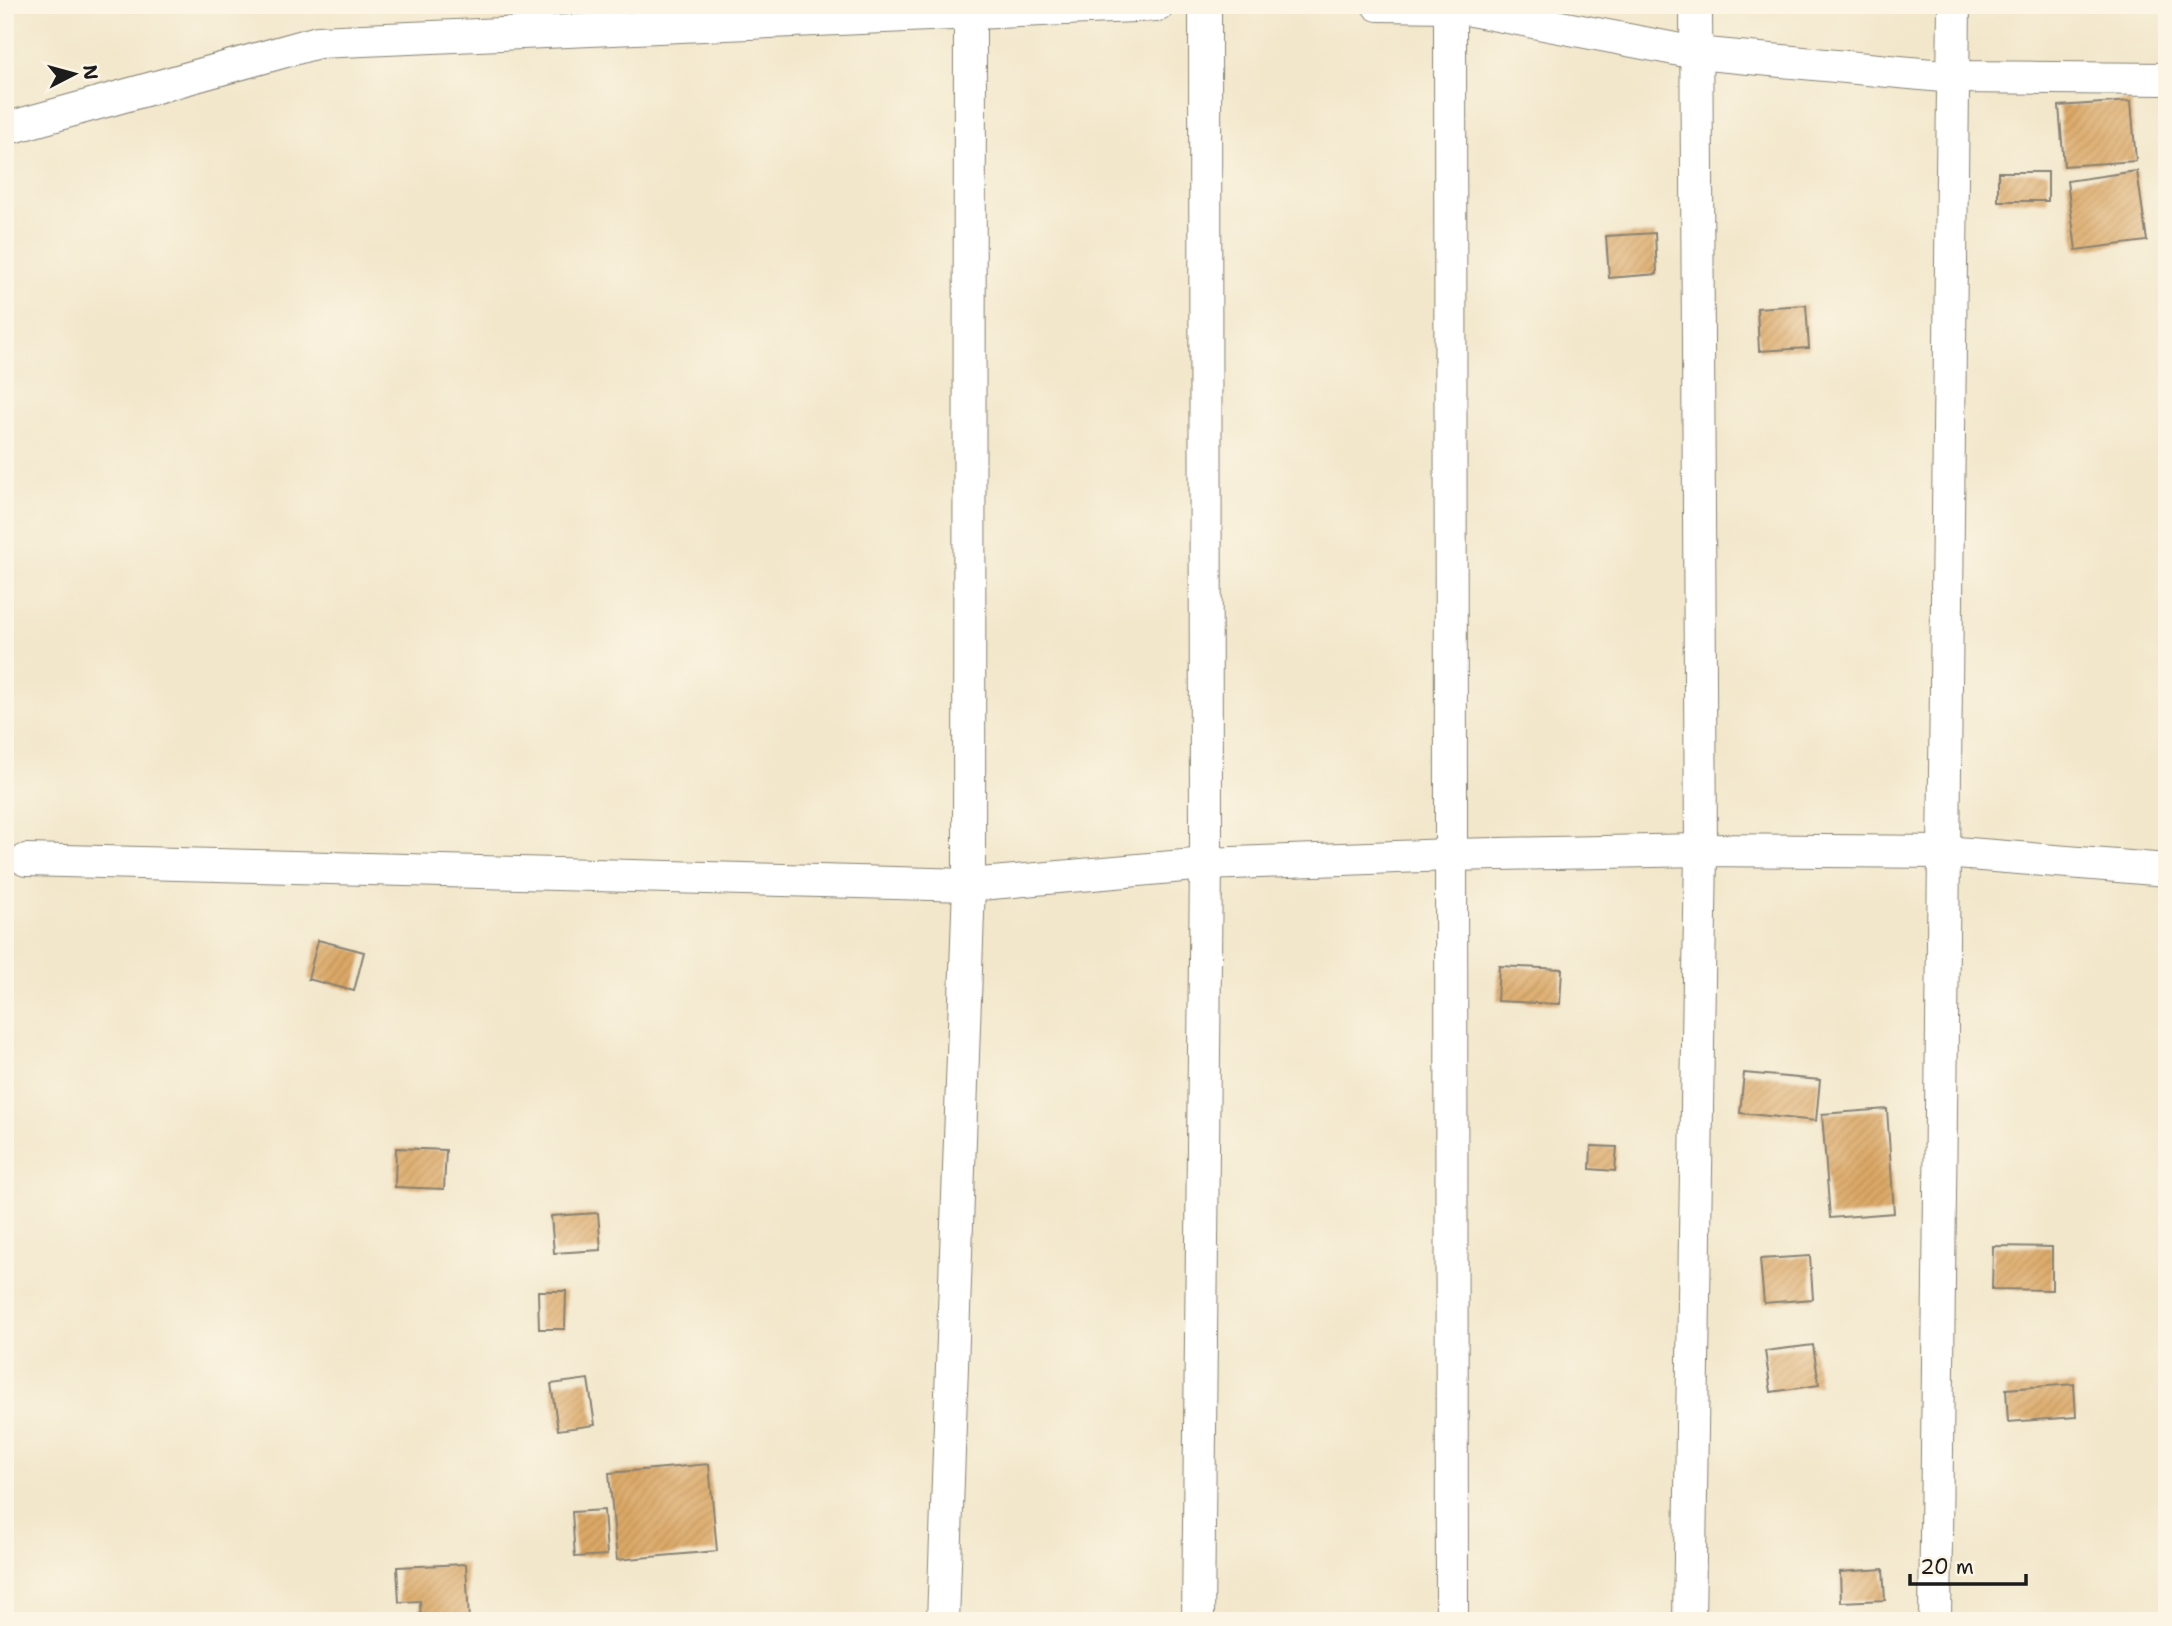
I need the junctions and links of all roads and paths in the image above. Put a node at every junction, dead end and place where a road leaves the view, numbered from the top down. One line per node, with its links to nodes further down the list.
1 (1158, 5): 7 (street)
2 (1205, 5): 16 (street)
3 (1378, 5): 6 (street)
4 (1696, 5): 8 (street)
5 (1954, 5): 9 (street)
6 (1450, 6): 8 (street); 14 (street)
7 (970, 10): 11 (street); 18 (street)
8 (1696, 53): 9 (street); 12 (street)
9 (1953, 76): 10 (street); 13 (street)
10 (2167, 79)
11 (5, 129)
12 (1700, 850): 13 (street); 14 (street); 22 (street)
13 (1944, 852): 17 (street); 23 (street)
14 (1450, 855): 16 (street); 21 (street)
15 (26, 860): 18 (street)
16 (1206, 864): 18 (street); 20 (street)
17 (2167, 870)
18 (969, 885): 19 (street)
19 (943, 1621)
20 (1198, 1621)
21 (1452, 1621)
22 (1689, 1621)
23 (1935, 1621)

